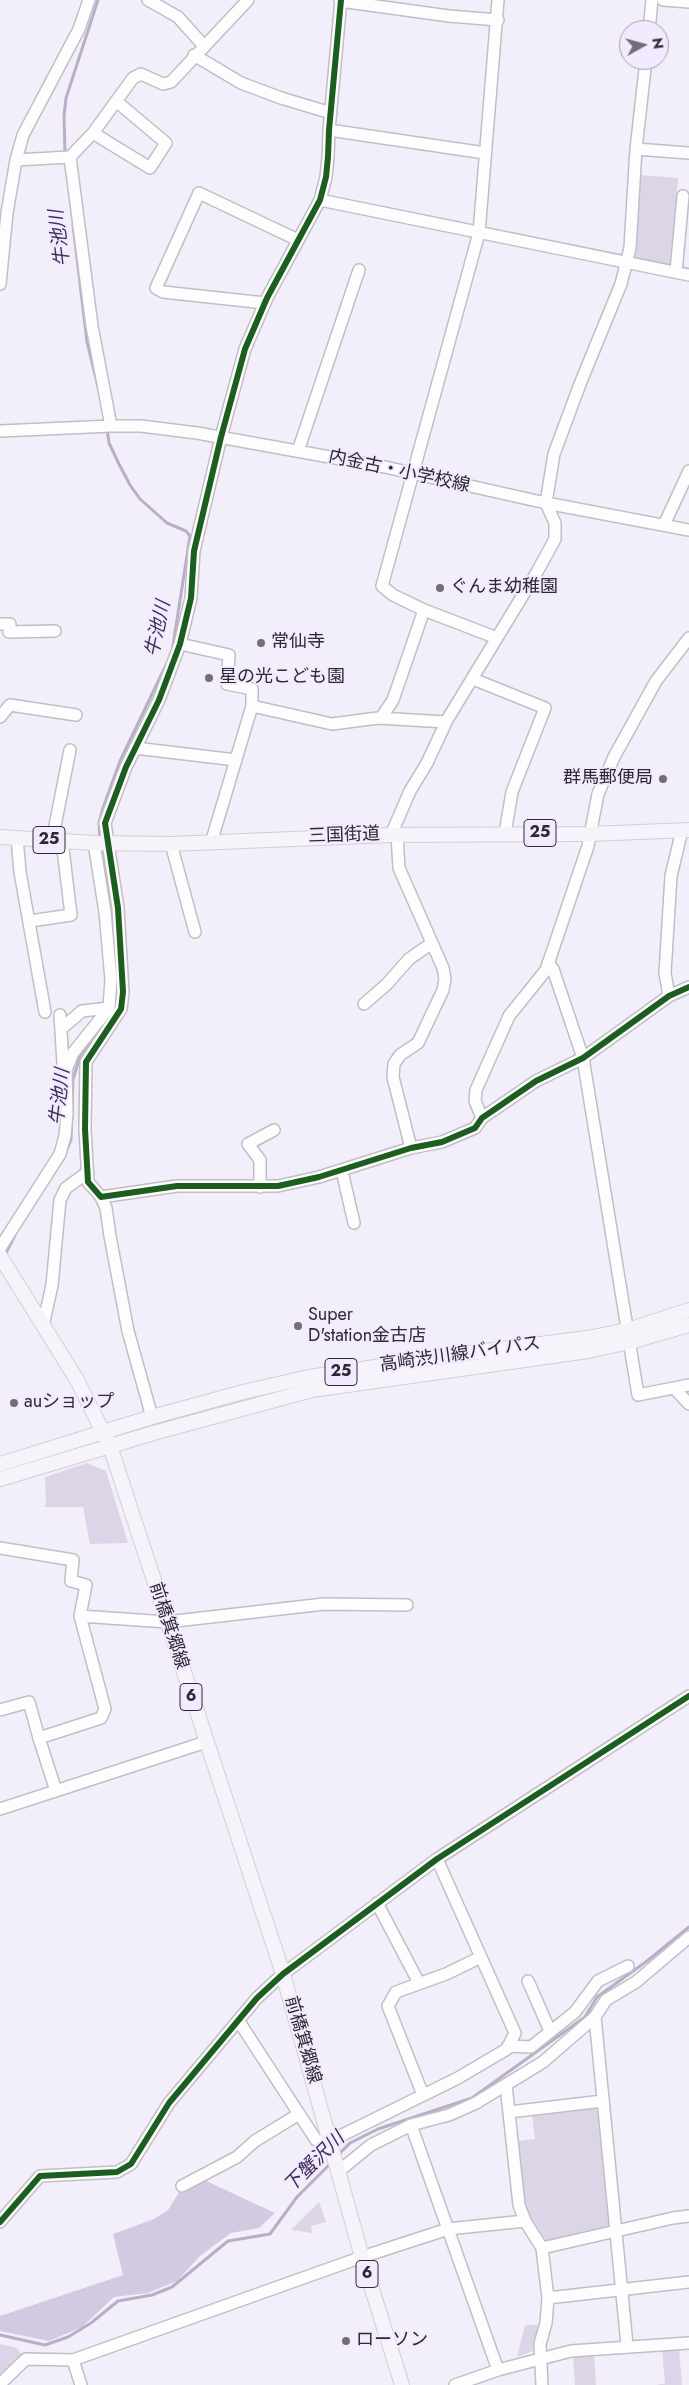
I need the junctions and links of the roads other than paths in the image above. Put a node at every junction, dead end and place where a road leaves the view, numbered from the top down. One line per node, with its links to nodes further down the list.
1 (89, 0): 23 (street)
2 (148, 0): 12 (street)
3 (248, 0): 12 (street)
4 (340, 0): 9 (street); 16 (street)
5 (498, 0): 10 (street)
6 (652, 0): 11 (street)
7 (663, 0): 8 (street)
8 (689, 2)
9 (414, 5): 10 (street)
10 (498, 20): 21 (street)
11 (650, 20)
12 (204, 46): 13 (street)
13 (194, 55): 15 (street); 16 (street)
14 (645, 70): 19 (street)
15 (116, 102): 18 (street); 18 (street)
16 (331, 113): 17 (street)
17 (329, 130): 21 (street); 25 (street)
18 (93, 133): 22 (street)
19 (636, 149): 20 (street); 28 (street)
20 (689, 152)
21 (485, 153): 26 (street)
22 (65, 157): 23 (street); 34 (street)
23 (16, 160): 32 (street)
24 (683, 196): 30 (street)
25 (320, 200): 26 (street); 27 (street)
26 (480, 233): 28 (street); 39 (street)
27 (298, 240): 33 (street); 33 (street)
28 (627, 264): 30 (street); 40 (street)
29 (359, 270): 37 (street)
30 (676, 272): 31 (street)
31 (689, 275)
32 (0, 284)
33 (265, 303): 36 (street)
34 (106, 426): 35 (street, 内金古・小学校線); 36 (street, 内金古・小学校線)
35 (0, 431)
36 (221, 437): 37 (street, 内金古・小学校線); 48 (street)
37 (298, 451): 39 (street, 内金古・小学校線)
38 (689, 471): 41 (street)
39 (413, 473): 40 (street, 内金古・小学校線); 43 (street)
40 (546, 504): 41 (street, 内金古・小学校線); 46 (street)
41 (664, 525): 42 (street, 内金古・小学校線)
42 (689, 530)
43 (424, 610): 46 (street); 53 (street)
44 (0, 624): 45 (street)
45 (55, 631)
46 (497, 638): 49 (street)
47 (689, 638): 60 (street)
48 (180, 644): 50 (street); 55 (street)
49 (473, 679): 54 (street); 59 (street)
50 (252, 706): 53 (street); 57 (street)
51 (76, 715): 52 (street)
52 (0, 717)
53 (381, 718): 54 (street)
54 (446, 722): 61 (street)
55 (135, 748): 57 (street); 65 (street)
56 (70, 750): 64 (street)
57 (236, 760): 66 (street)
58 (686, 830): 60 (main road, 三国街道 / 25); 73 (street)
59 (505, 832): 60 (main road, 三国街道 / 25); 61 (main road, 三国街道 / 25)
60 (590, 834): 71 (street)
61 (394, 835): 66 (main road, 三国街道 / 25); 70 (street)
62 (0, 837): 63 (main road, 三国街道 / 25)
63 (17, 838): 64 (main road, 三国街道 / 25); 68 (street)
64 (57, 841): 65 (main road, 三国街道 / 25); 68 (street)
65 (101, 843): 67 (main road, 三国街道 / 25); 75 (street); 82 (street)
66 (211, 843): 67 (main road, 三国街道 / 25)
67 (171, 844): 69 (street)
68 (30, 921): 76 (street)
69 (195, 932)
70 (432, 943): 74 (street); 85 (street)
71 (548, 963): 79 (street); 83 (street)
72 (689, 987): 73 (street)
73 (669, 996): 79 (street)
74 (364, 1004)
75 (109, 1008): 78 (street); 80 (street)
76 (45, 1012)
77 (60, 1015): 78 (street)
78 (61, 1029): 80 (street)
79 (583, 1058): 83 (street); 96 (street)
80 (66, 1070): 81 (street)
81 (67, 1089): 82 (street); 91 (street)
82 (85, 1089): 87 (street)
83 (482, 1118): 85 (street)
84 (274, 1130): 88 (street)
85 (411, 1148): 86 (street)
86 (342, 1170): 88 (street); 90 (street)
87 (88, 1172): 89 (street); 95 (street)
88 (260, 1187): 89 (street)
89 (101, 1197): 100 (street)
90 (354, 1223)
91 (0, 1248)
92 (3, 1261): 95 (main road, 前橋箕郷線 / 6)
93 (689, 1310): 96 (main road, 高崎渋川線バイパス / 25)
94 (689, 1324): 96 (main road, 高崎渋川線バイパス / 25)
95 (43, 1326): 101 (main road, 前橋箕郷線 / 6)
96 (629, 1336): 98 (street); 100 (main road, 高崎渋川線バイパス / 25); 102 (main road, 高崎渋川線バイパス / 25)
97 (689, 1385): 98 (street)
98 (675, 1389): 99 (street)
99 (689, 1404)
100 (152, 1417): 101 (main road, 高崎渋川線バイパス / 25)
101 (104, 1432): 102 (main road, 前橋箕郷線 / 6); 103 (main road, 高崎渋川線バイパス / 25)
102 (110, 1446): 104 (main road, 高崎渋川線バイパス / 25); 108 (main road, 前橋箕郷線 / 6)
103 (0, 1464)
104 (0, 1479)
105 (0, 1548): 107 (street)
106 (407, 1605): 108 (street)
107 (80, 1616): 108 (street); 111 (street)
108 (167, 1622): 112 (main road, 前橋箕郷線 / 6)
109 (689, 1696): 115 (street)
110 (0, 1710): 111 (street)
111 (39, 1738): 113 (street)
112 (206, 1742): 113 (street); 120 (main road, 前橋箕郷線 / 6)
113 (56, 1791): 114 (street)
114 (0, 1809)
115 (438, 1859): 116 (street); 118 (street)
116 (378, 1903): 120 (street); 122 (street)
117 (689, 1937): 123 (street)
118 (482, 1957): 122 (street); 126 (street)
119 (628, 1966): 125 (street)
120 (283, 1974): 124 (street); 133 (main road, 前橋箕郷線 / 6)
121 (528, 1981): 125 (street)
122 (419, 1983): 128 (street)
123 (595, 2017): 127 (street); 129 (street)
124 (238, 2020): 131 (street); 137 (street)
125 (550, 2031): 126 (street)
126 (508, 2046): 128 (street)
127 (506, 2085): 130 (street); 132 (street)
128 (423, 2095): 133 (street)
129 (603, 2102): 130 (street); 140 (street)
130 (508, 2112): 138 (street)
131 (299, 2114): 133 (street); 135 (street)
132 (410, 2125): 134 (street); 139 (street)
133 (331, 2144): 134 (main road, 6)
134 (338, 2167): 142 (main road, 6)
135 (182, 2186)
136 (689, 2216): 140 (street)
137 (0, 2222)
138 (525, 2222): 139 (street); 141 (street)
139 (448, 2229): 142 (street); 150 (street)
140 (616, 2232): 141 (street); 144 (street)
141 (542, 2248): 145 (street)
142 (362, 2257): 149 (street); 153 (main road, 6)
143 (689, 2282): 144 (street)
144 (622, 2290): 145 (street); 147 (street)
145 (548, 2298): 148 (street)
146 (689, 2342): 147 (street)
147 (626, 2345): 148 (street)
148 (541, 2358): 150 (street); 155 (street)
149 (72, 2360): 151 (street); 152 (street)
150 (498, 2370): 154 (street)
151 (0, 2384)
152 (81, 2385)
153 (402, 2385)
154 (455, 2385)
155 (542, 2385)

